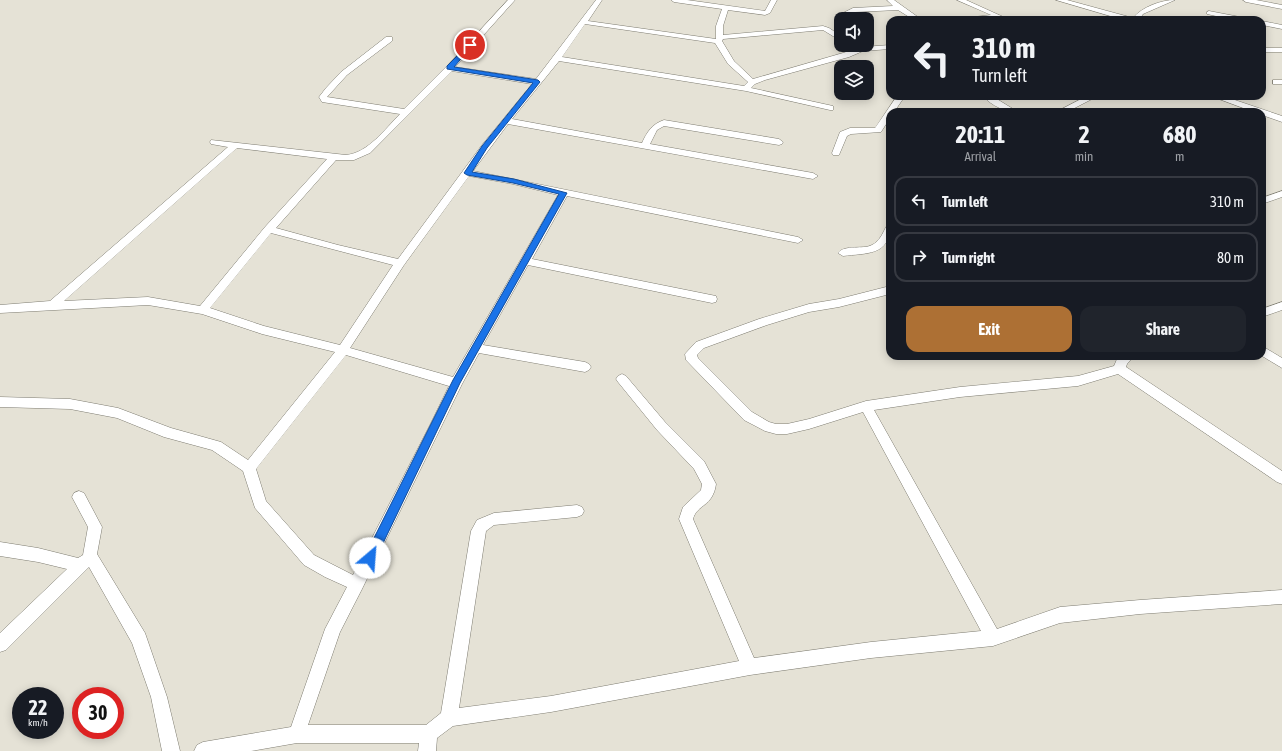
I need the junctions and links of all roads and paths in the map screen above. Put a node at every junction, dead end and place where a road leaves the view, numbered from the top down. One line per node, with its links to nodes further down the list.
1 (512, 0): 34 (street)
2 (599, 0): 21 (street)
3 (674, 0): 11 (street)
4 (774, 0): 14 (street)
5 (890, 0): 12 (street)
6 (960, 0): 17 (street)
7 (1059, 0): 18 (street)
8 (1172, 0): 19 (street)
9 (1246, 0): 10 (street)
10 (1282, 7)
11 (726, 8): 14 (street); 27 (street)
12 (900, 8): 13 (street); 16 (street)
13 (852, 12)
14 (760, 13): 25 (street)
15 (1209, 13): 20 (street)
16 (913, 16)
17 (996, 16)
18 (1117, 16)
19 (1139, 16)
20 (1224, 16)
21 (583, 22): 27 (street); 33 (street)
22 (1266, 24): 23 (street)
23 (1282, 27)
24 (834, 32): 25 (street)
25 (765, 33): 27 (street)
26 (389, 39): 45 (street)
27 (719, 39): 36 (street)
28 (886, 47): 29 (street)
29 (874, 48)
30 (1266, 50): 31 (street)
31 (1282, 50)
32 (852, 52): 36 (street)
33 (557, 58): 35 (street); 37 (street)
34 (450, 68): 35 (street); 45 (street)
35 (538, 82): 49 (street)
36 (752, 82): 37 (street)
37 (746, 89): 41 (street)
38 (992, 100): 42 (street)
39 (1086, 100): 43 (street)
40 (1225, 100): 44 (street)
41 (830, 108)
42 (1006, 108)
43 (1069, 108)
44 (1246, 108)
45 (405, 112): 55 (street)
46 (1266, 116): 48 (street)
47 (886, 118): 54 (street)
48 (1282, 119)
49 (507, 121): 53 (street); 56 (street)
50 (214, 142): 52 (street)
51 (779, 142): 53 (street)
52 (235, 145): 55 (street); 69 (street)
53 (645, 145): 57 (street)
54 (836, 153)
55 (334, 158): 61 (street)
56 (467, 173): 58 (street); 66 (street)
57 (813, 176)
58 (564, 193): 63 (street); 65 (street)
59 (1282, 194): 60 (street)
60 (1266, 200)
61 (269, 229): 66 (street); 72 (street)
62 (886, 235): 64 (street)
63 (798, 240)
64 (843, 253)
65 (526, 261): 68 (street); 74 (street)
66 (400, 263): 75 (street)
67 (886, 291): 84 (street)
68 (712, 299)
69 (53, 305): 71 (street); 72 (street)
70 (1282, 306): 73 (street)
71 (0, 309)
72 (203, 310): 75 (street)
73 (1266, 312)
74 (475, 348): 79 (street); 82 (street)
75 (343, 350): 82 (street); 85 (street)
76 (1266, 353): 78 (street)
77 (1123, 360): 80 (street)
78 (1282, 364)
79 (586, 366)
80 (1120, 369): 84 (street); 86 (street)
81 (622, 379): 95 (street)
82 (456, 383): 91 (street)
83 (0, 402): 85 (street)
84 (866, 406): 93 (street)
85 (249, 468): 91 (street)
86 (1282, 478)
87 (79, 497): 90 (street)
88 (577, 511): 96 (street)
89 (0, 549): 90 (street)
90 (86, 560): 94 (street); 99 (street)
91 (357, 584): 97 (street)
92 (1282, 597): 93 (street)
93 (993, 638): 95 (street)
94 (0, 644)
95 (750, 667): 96 (street)
96 (449, 718): 98 (street)
97 (297, 734): 98 (street); 100 (street)
98 (428, 743)
99 (171, 751)
100 (203, 751)

